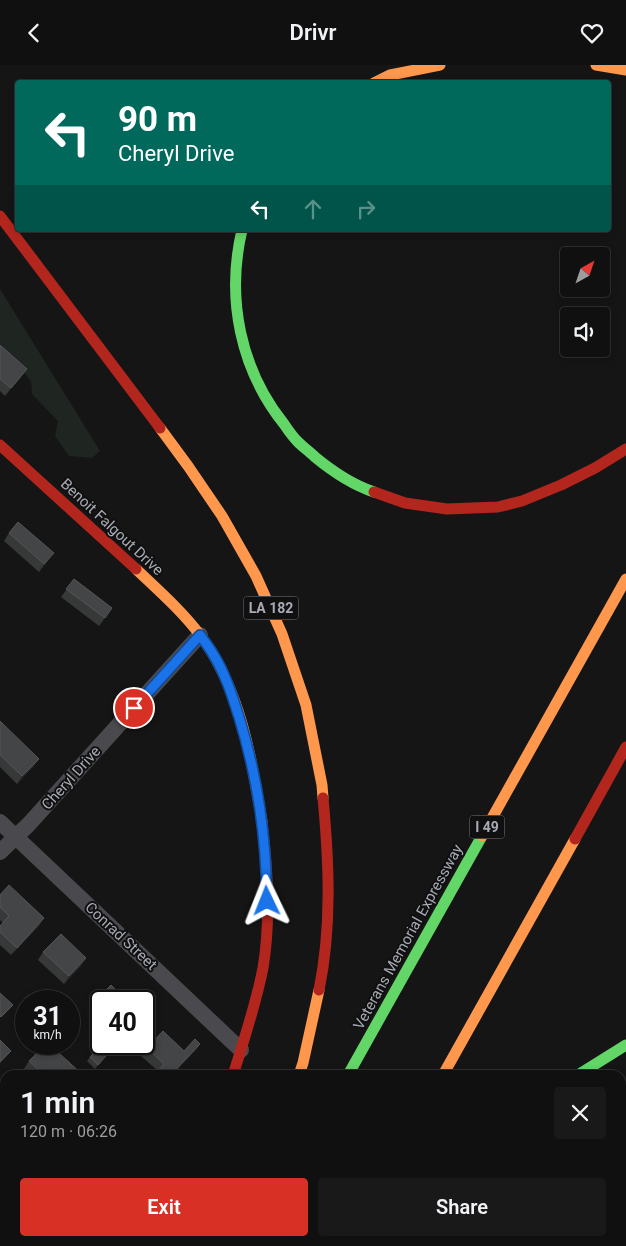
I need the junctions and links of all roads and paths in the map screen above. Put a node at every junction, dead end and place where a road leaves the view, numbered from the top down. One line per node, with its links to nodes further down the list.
1 (440, 65): 4 (main road)
2 (596, 65): 3 (main road)
3 (626, 70)
4 (380, 80)
5 (0, 216): 18 (main road, LA 182)
6 (242, 232): 8 (main road)
7 (0, 445): 10 (main road, Benoit Falgout Drive)
8 (626, 449)
9 (626, 579): 19 (main road, Veterans Memorial Expressway / I 49)
10 (200, 635): 13 (street, Cheryl Drive); 16 (main road, Benoit Falgout Drive)
11 (626, 747): 20 (main road)
12 (0, 821): 13 (street, Conrad Street)
13 (16, 836): 14 (street, Cheryl Drive); 16 (street, Conrad Street)
14 (0, 852)
15 (626, 1045): 21 (main road)
16 (241, 1050): 17 (main road, Benoit Falgout Drive)
17 (235, 1070)
18 (301, 1070)
19 (351, 1070)
20 (446, 1070)
21 (585, 1070)

